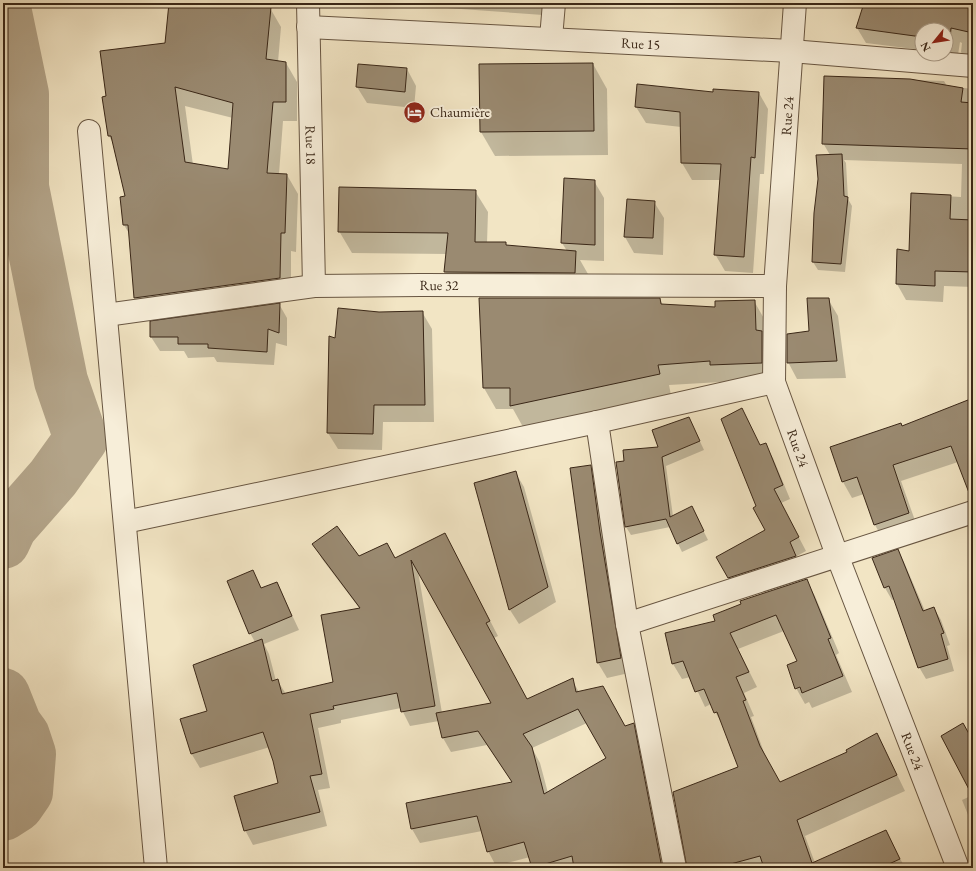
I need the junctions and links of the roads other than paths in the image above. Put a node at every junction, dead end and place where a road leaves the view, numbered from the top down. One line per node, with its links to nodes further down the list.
1 (308, 3): 4 (street, Rue 18)
2 (554, 3): 5 (street)
3 (795, 3): 6 (street, Rue 24)
4 (308, 27): 5 (street, Rue 15); 9 (street, Rue 18)
5 (551, 38): 6 (street, Rue 15)
6 (791, 51): 7 (street, Rue 15); 10 (street, Rue 24)
7 (973, 66)
8 (89, 131): 11 (street)
9 (314, 286): 10 (street, Rue 32); 11 (street, Rue 32)
10 (775, 286): 12 (street, Rue 24)
11 (106, 315): 15 (street)
12 (774, 382): 13 (street); 16 (street, Rue 24)
13 (598, 422): 15 (street); 17 (street)
14 (973, 512): 16 (street)
15 (125, 522): 18 (street)
16 (837, 555): 17 (street); 20 (street, Rue 24)
17 (627, 624): 19 (street)
18 (156, 868)
19 (675, 868)
20 (958, 868)

